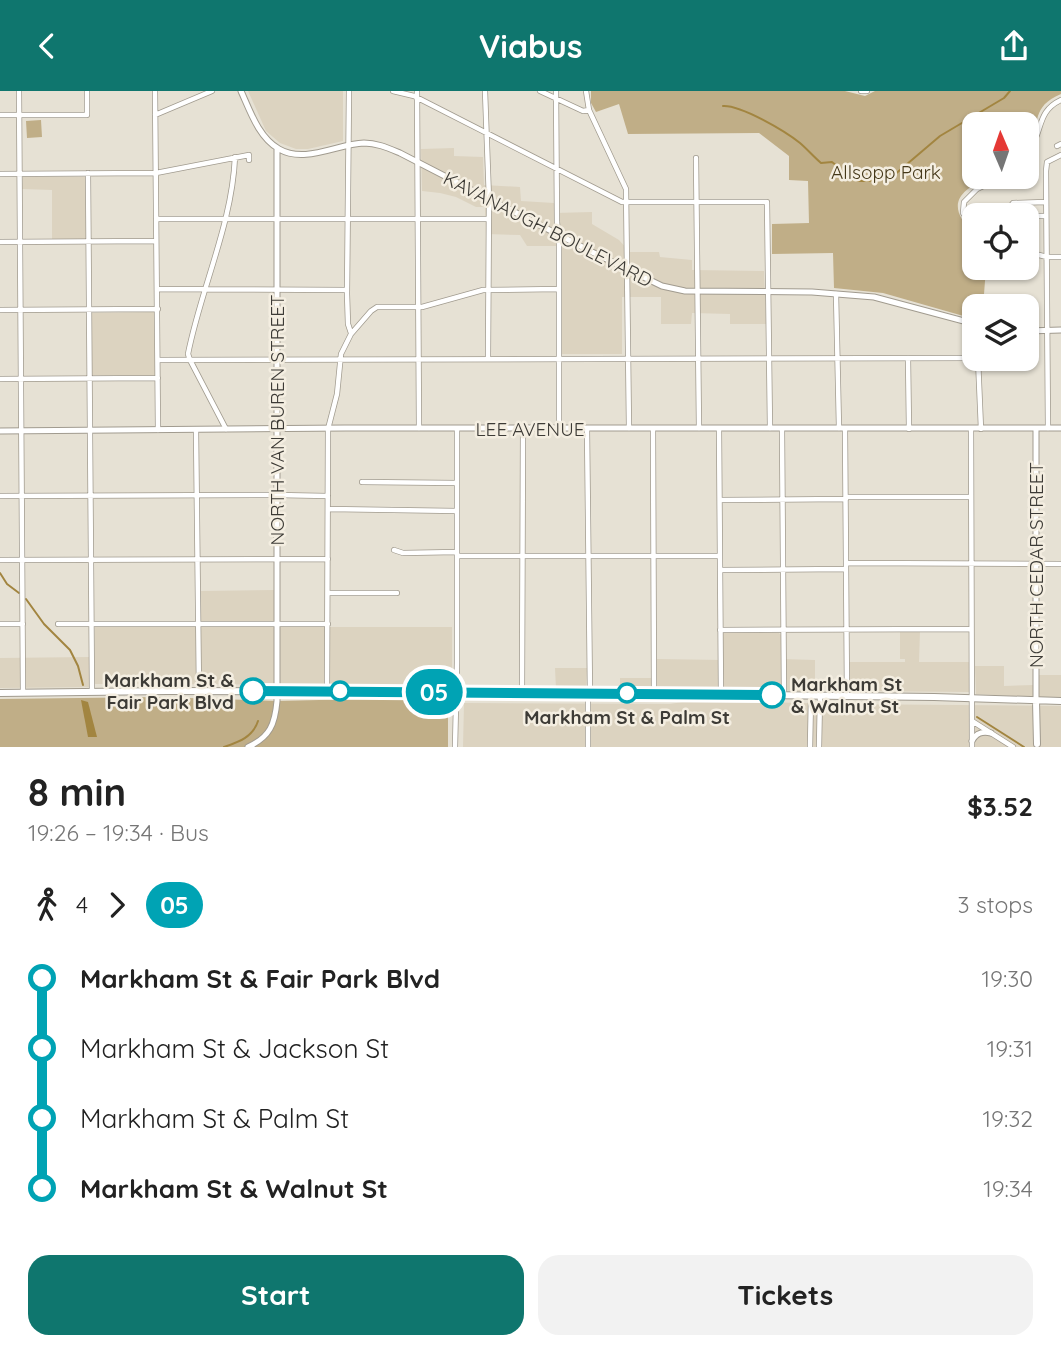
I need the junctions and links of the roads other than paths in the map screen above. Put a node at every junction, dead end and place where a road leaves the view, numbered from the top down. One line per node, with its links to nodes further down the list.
1 (19, 91): 20 (street)
2 (87, 91): 20 (street)
3 (155, 91): 21 (street)
4 (212, 91): 21 (street)
5 (242, 91): 25 (street)
6 (349, 91): 24 (street)
7 (393, 91): 15 (street)
8 (417, 91): 15 (street)
9 (485, 91): 23 (street)
10 (540, 91): 16 (street)
11 (556, 91): 16 (street)
12 (586, 91): 18 (street)
13 (861, 91): 14 (street)
14 (867, 91)
15 (417, 99): 23 (street); 30 (street)
16 (556, 99): 18 (street); 31 (street)
17 (1061, 100): 22 (street)
18 (589, 110): 38 (street)
19 (0, 115): 20 (street)
20 (19, 115): 32 (street)
21 (155, 115): 34 (street)
22 (1040, 127)
23 (486, 134): 31 (street); 37 (street)
24 (349, 145): 25 (street, KAVANAUGH BOULEVARD); 30 (street, KAVANAUGH BOULEVARD); 48 (street)
25 (277, 148): 47 (street, NORTH VAN BUREN STREET)
26 (1061, 155): 40 (street)
27 (235, 157): 29 (street); 34 (street); 46 (street)
28 (696, 158): 39 (street)
29 (249, 160)
30 (417, 163): 37 (street, KAVANAUGH BOULEVARD); 49 (street)
31 (557, 170): 38 (street); 51 (street)
32 (19, 173): 33 (street); 35 (street); 55 (street)
33 (88, 173): 34 (street); 52 (street)
34 (156, 173): 45 (street)
35 (0, 174)
36 (977, 189): 41 (street)
37 (489, 199): 50 (street); 51 (street, KAVANAUGH BOULEVARD)
38 (627, 202): 39 (street); 59 (street)
39 (696, 202): 66 (street); 67 (street)
40 (1045, 202): 42 (street); 44 (street)
41 (964, 203)
42 (1013, 203)
43 (1039, 216): 44 (street)
44 (1045, 216): 57 (street)
45 (156, 219): 46 (street); 53 (street)
46 (226, 219): 47 (street); 61 (street)
47 (277, 219): 48 (street); 64 (street, NORTH VAN BUREN STREET)
48 (348, 219): 49 (street); 65 (street)
49 (417, 219): 50 (street); 69 (street)
50 (489, 219): 62 (street)
51 (558, 235): 59 (street, KAVANAUGH BOULEVARD); 63 (street)
52 (88, 241): 53 (street); 55 (street); 73 (street)
53 (156, 241): 60 (street)
54 (0, 242): 55 (street)
55 (20, 242): 72 (street)
56 (1039, 255): 57 (street)
57 (1046, 257): 58 (street); 76 (street)
58 (1061, 257)
59 (626, 269): 66 (street, KAVANAUGH BOULEVARD); 86 (street)
60 (157, 289): 61 (street); 70 (street)
61 (204, 289): 64 (street); 90 (street)
62 (488, 289): 63 (street); 69 (street); 84 (street)
63 (559, 289): 85 (street)
64 (278, 290): 65 (street); 81 (street, NORTH VAN BUREN STREET)
65 (347, 290): 78 (street)
66 (696, 291): 67 (street, KAVANAUGH BOULEVARD); 91 (street)
67 (767, 292): 68 (street, KAVANAUGH BOULEVARD); 87 (street)
68 (836, 293): 74 (street, KAVANAUGH BOULEVARD); 88 (street)
69 (418, 306): 78 (street); 83 (street)
70 (158, 309): 73 (street); 89 (street)
71 (0, 310): 72 (street)
72 (20, 310): 73 (street); 96 (street)
73 (89, 310): 93 (street)
74 (962, 320)
75 (1039, 330): 76 (street)
76 (1047, 330): 77 (street); 98 (street)
77 (1061, 330)
78 (351, 334): 82 (street)
79 (908, 358): 80 (street); 88 (street); 112 (street)
80 (962, 358)
81 (278, 359): 82 (street); 90 (street); 120 (street, NORTH VAN BUREN STREET)
82 (340, 359): 83 (street); 100 (street)
83 (418, 359): 84 (street); 97 (street)
84 (488, 359): 85 (street)
85 (558, 359): 86 (street); 103 (street)
86 (628, 359): 91 (street); 105 (street)
87 (768, 359): 88 (street); 91 (street); 109 (street)
88 (837, 359): 111 (street)
89 (158, 360): 90 (street); 94 (street)
90 (190, 360): 119 (street)
91 (697, 360): 107 (street)
92 (977, 371): 114 (street)
93 (89, 378): 94 (street); 96 (street); 116 (street)
94 (158, 378): 117 (street)
95 (0, 379): 96 (street)
96 (21, 379): 122 (street)
97 (419, 428): 100 (street, LEE AVENUE); 101 (street, LEE AVENUE)
98 (1048, 428): 99 (street, LEE AVENUE); 115 (street, LEE AVENUE)
99 (1061, 428)
100 (328, 429): 120 (street, LEE AVENUE); 130 (street)
101 (457, 429): 102 (street, LEE AVENUE); 124 (street)
102 (523, 429): 103 (street, LEE AVENUE); 139 (street)
103 (559, 429): 104 (street, LEE AVENUE)
104 (587, 429): 105 (street, LEE AVENUE); 140 (street)
105 (629, 429): 106 (street, LEE AVENUE)
106 (653, 429): 107 (street, LEE AVENUE); 141 (street)
107 (699, 429): 108 (street, LEE AVENUE)
108 (719, 429): 109 (street, LEE AVENUE); 134 (street)
109 (769, 429): 110 (street, LEE AVENUE)
110 (782, 429): 111 (street, LEE AVENUE); 133 (street)
111 (842, 429): 112 (street, LEE AVENUE); 132 (street)
112 (909, 429): 113 (street, LEE AVENUE)
113 (971, 429): 114 (street, LEE AVENUE); 131 (street)
114 (981, 429): 115 (street, LEE AVENUE)
115 (1036, 429): 150 (street, NORTH CEDAR STREET)
116 (89, 430): 117 (street, LEE AVENUE); 122 (street, LEE AVENUE); 125 (street)
117 (158, 430): 118 (street, LEE AVENUE)
118 (196, 430): 119 (street, LEE AVENUE); 126 (street)
119 (227, 430): 120 (street, LEE AVENUE)
120 (277, 430): 127 (street, NORTH VAN BUREN STREET)
121 (0, 431): 122 (street, LEE AVENUE)
122 (21, 431): 129 (street)
123 (362, 482): 124 (street)
124 (457, 483): 136 (street)
125 (90, 495): 126 (street); 129 (street); 147 (street)
126 (196, 495): 127 (street); 148 (street)
127 (277, 495): 130 (street); 143 (street, NORTH VAN BUREN STREET)
128 (0, 496): 129 (street)
129 (22, 496): 146 (street)
130 (328, 496): 135 (street)
131 (971, 497): 132 (street); 149 (street)
132 (846, 498): 133 (street); 152 (street)
133 (783, 499): 134 (street); 153 (street)
134 (720, 500): 142 (street)
135 (329, 509): 136 (street); 144 (street)
136 (457, 511): 138 (street)
137 (394, 550): 138 (street)
138 (457, 554): 139 (street); 173 (street)
139 (522, 556): 140 (street); 174 (street)
140 (588, 556): 141 (street); 176 (street)
141 (654, 556): 142 (street); 177 (street)
142 (720, 556): 154 (street)
143 (276, 559): 144 (street); 148 (street); 162 (street, NORTH VAN BUREN STREET)
144 (328, 559): 155 (street)
145 (0, 560): 146 (street)
146 (22, 560): 147 (street); 158 (street)
147 (91, 560): 148 (street); 160 (street)
148 (198, 560): 161 (street)
149 (972, 563): 150 (street); 152 (street); 165 (street)
150 (1035, 564): 151 (street); 184 (street, NORTH CEDAR STREET)
151 (1061, 564)
152 (846, 566): 153 (street); 164 (street)
153 (783, 569): 154 (street); 167 (street)
154 (720, 570): 166 (street)
155 (328, 593): 156 (street); 163 (street)
156 (397, 593)
157 (0, 624): 158 (street)
158 (23, 624): 172 (street)
159 (58, 624): 160 (street)
160 (92, 624): 161 (street); 168 (street)
161 (198, 624): 162 (street); 169 (street)
162 (277, 624): 163 (street); 170 (street, NORTH VAN BUREN STREET)
163 (328, 624): 171 (street)
164 (846, 629): 165 (street); 167 (street); 181 (street)
165 (971, 629): 183 (street)
166 (720, 630): 167 (street); 178 (street)
167 (784, 630): 179 (street)
168 (92, 691): 169 (main road); 172 (main road)
169 (199, 691): 170 (main road)
170 (277, 691): 171 (main road); 190 (street, NORTH VAN BUREN STREET)
171 (327, 691): 173 (main road)
172 (23, 692): 175 (main road)
173 (456, 692): 174 (main road); 191 (street)
174 (522, 692): 176 (main road)
175 (0, 693)
176 (589, 693): 177 (main road); 192 (street)
177 (654, 694): 178 (main road)
178 (721, 695): 179 (main road)
179 (784, 695): 180 (main road)
180 (811, 696): 182 (main road); 193 (street)
181 (847, 696): 182 (main road); 183 (main road)
182 (820, 697): 194 (street)
183 (972, 698): 184 (main road); 186 (street)
184 (1036, 701): 185 (main road); 189 (main road)
185 (1061, 701)
186 (972, 721): 187 (street); 188 (street)
187 (991, 733): 188 (street); 195 (street)
188 (972, 744)
189 (1037, 745)
190 (248, 747)
191 (455, 747)
192 (588, 747)
193 (810, 747)
194 (819, 747)
195 (1013, 747)

